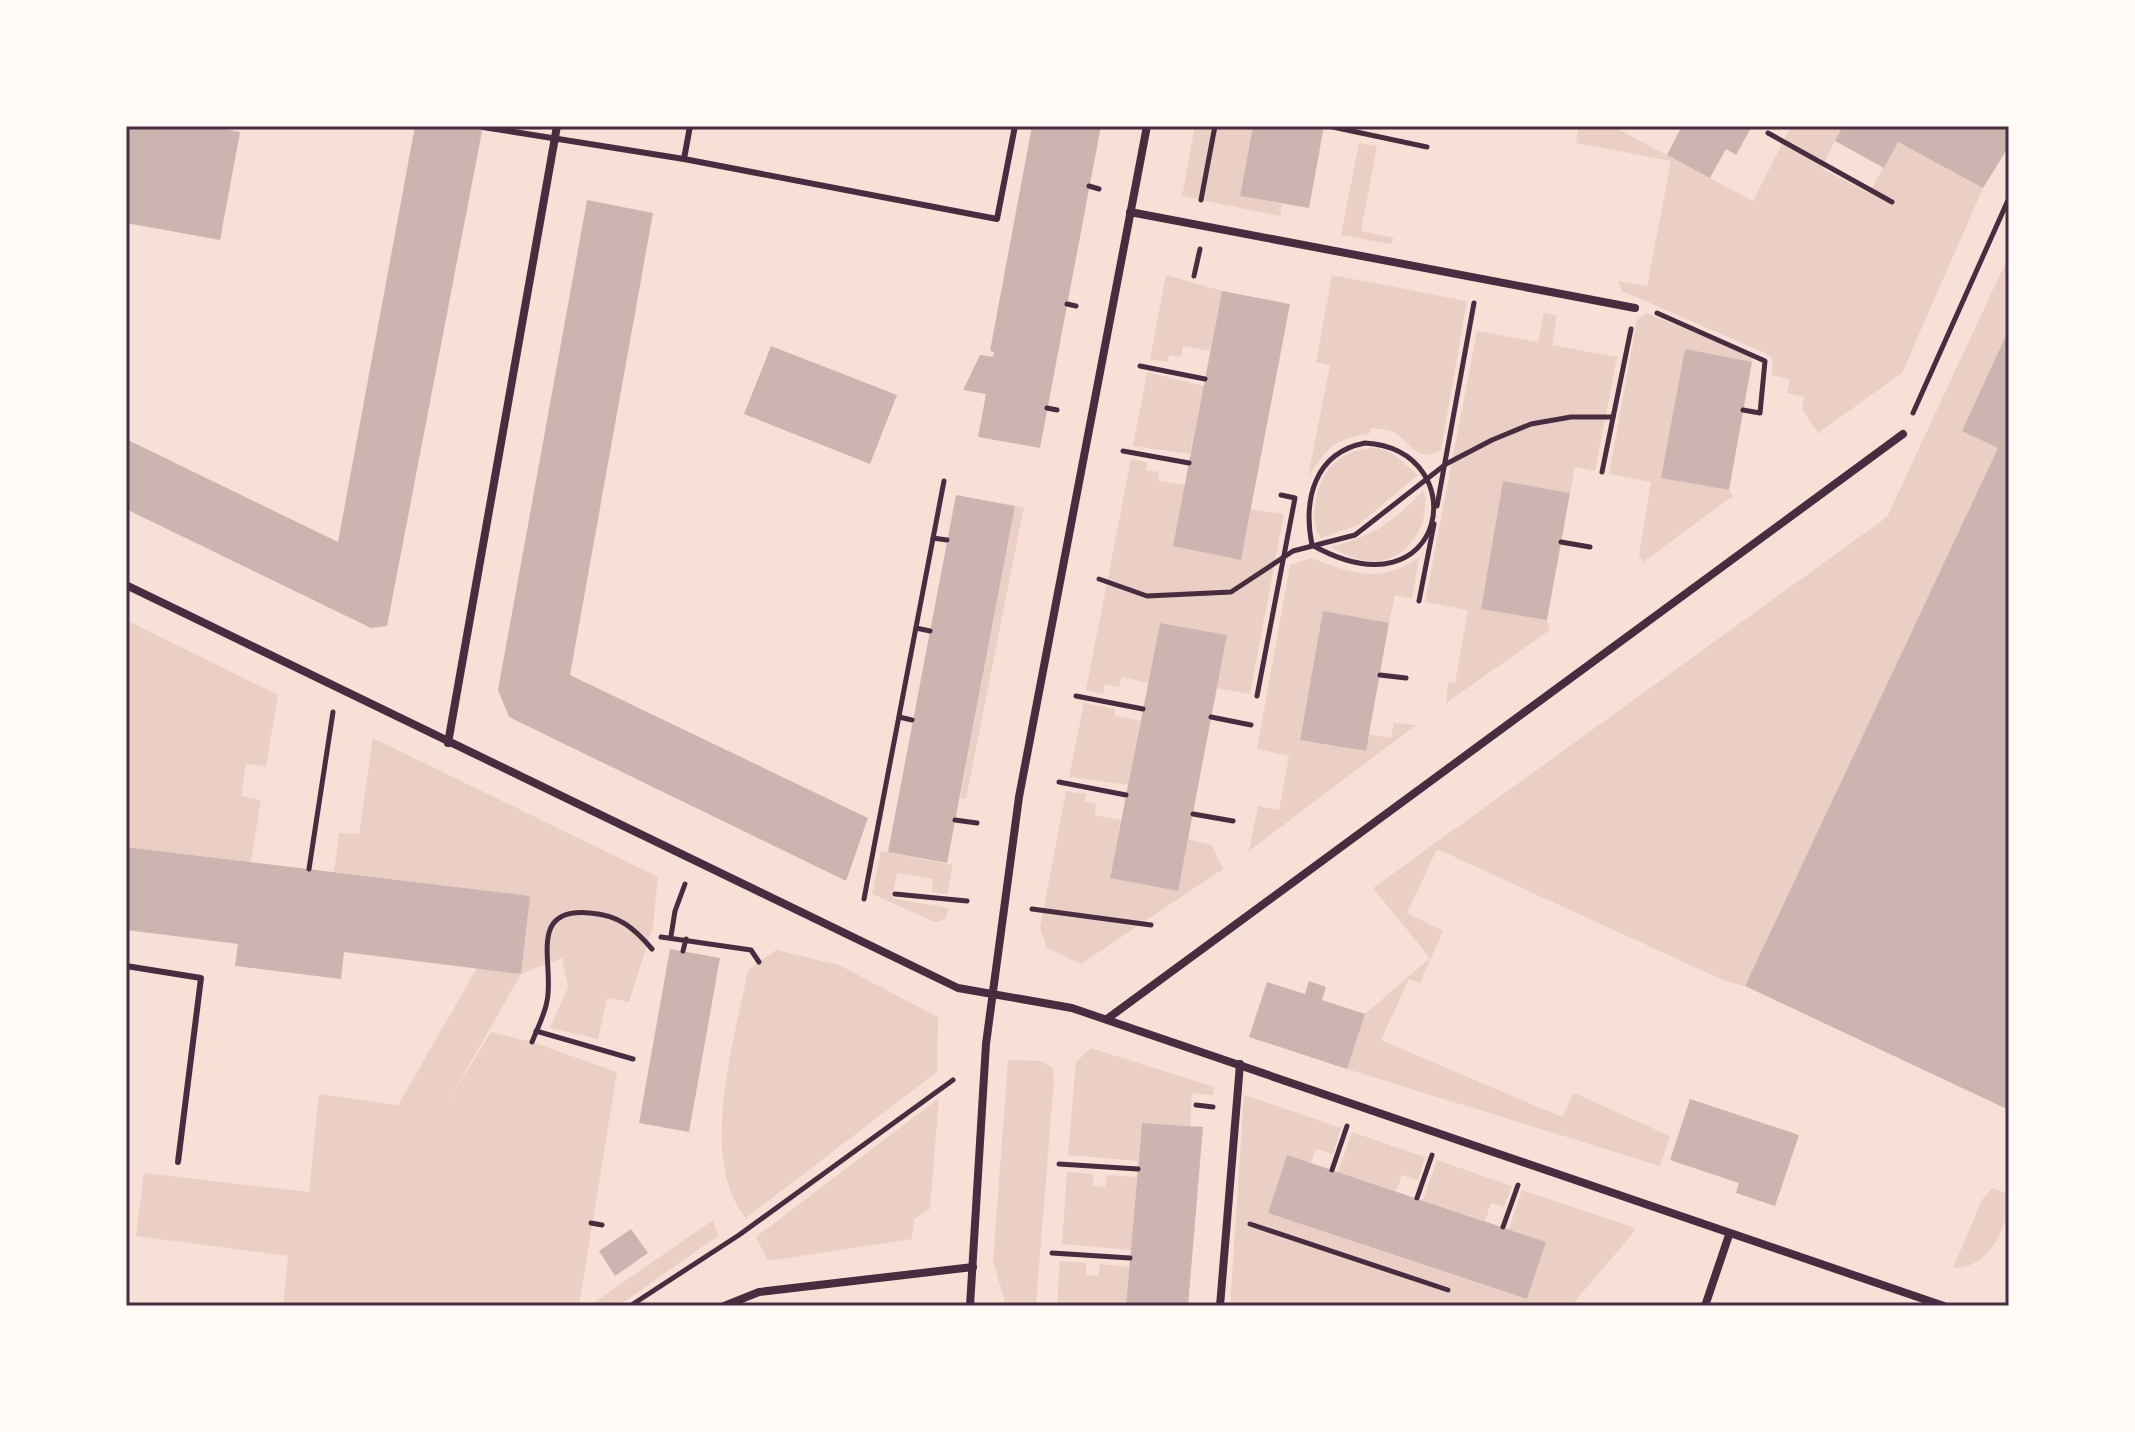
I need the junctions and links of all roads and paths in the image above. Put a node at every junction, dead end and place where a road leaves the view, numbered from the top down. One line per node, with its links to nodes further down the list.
1 (557, 126): 10 (street)
2 (690, 126): 12 (lane)
3 (1015, 126): 12 (lane)
4 (1147, 126): 17 (street)
5 (1215, 126): 18 (path)
6 (1328, 126): 8 (path)
7 (483, 127): 10 (lane)
8 (1344, 128): 11 (path)
9 (1768, 133): 16 (path)
10 (554, 141): 12 (lane); 61 (street)
11 (1427, 147)
12 (684, 159)
13 (1089, 186): 14 (path)
14 (1099, 189)
15 (2009, 198): 31 (path)
16 (1892, 202)
17 (1130, 212): 18 (street); 82 (street)
18 (1197, 225): 24 (street)
19 (1201, 244): 20 (path)
20 (1194, 276)
21 (1475, 296): 34 (path)
22 (1067, 304): 23 (path)
23 (1076, 306)
24 (1635, 308): 29 (path); 30 (path)
25 (1140, 366): 26 (path)
26 (1205, 379)
27 (1047, 408): 28 (path)
28 (1057, 410)
29 (1743, 410)
30 (1613, 417): 34 (path); 35 (path)
31 (1903, 434): 83 (street)
32 (1123, 451): 33 (path)
33 (1189, 463)
34 (1446, 464): 37 (path); 39 (path)
35 (1602, 472)
36 (944, 481): 40 (path)
37 (1428, 481): 39 (path); 43 (path); 43 (path)
38 (1281, 495): 45 (path)
39 (1435, 513): 43 (path); 48 (path)
40 (933, 538): 41 (path); 49 (path)
41 (947, 540)
42 (1561, 542): 44 (path)
43 (1312, 545): 45 (path)
44 (1590, 547)
45 (1283, 559): 46 (path); 54 (path)
46 (1099, 579)
47 (126, 585): 61 (street)
48 (1419, 601)
49 (916, 628): 50 (path); 57 (path)
50 (930, 631)
51 (1380, 675): 52 (path)
52 (1406, 678)
53 (1076, 696): 56 (path)
54 (1257, 696)
55 (333, 709): 68 (path)
56 (1143, 709)
57 (899, 717): 59 (path); 71 (path)
58 (1211, 717): 60 (path)
59 (912, 720)
60 (1251, 725)
61 (448, 743): 82 (street)
62 (1059, 782): 63 (path)
63 (1126, 795)
64 (1193, 814): 66 (path)
65 (955, 820): 67 (path)
66 (1233, 821)
67 (977, 823)
68 (309, 869)
69 (686, 883): 76 (path)
70 (895, 894): 72 (path)
71 (864, 899)
72 (967, 901)
73 (1032, 909): 74 (path)
74 (1151, 925)
75 (661, 937): 76 (path)
76 (671, 937): 77 (path)
77 (686, 939): 79 (path); 80 (path)
78 (652, 949): 84 (path)
79 (683, 951)
80 (759, 962)
81 (126, 966): 91 (lane)
82 (992, 995): 83 (street); 104 (street)
83 (1107, 1019): 87 (street)
84 (536, 1031): 85 (path); 86 (path)
85 (532, 1042)
86 (633, 1059)
87 (1240, 1064): 97 (street); 101 (street)
88 (953, 1080): 106 (path)
89 (1348, 1125): 94 (path)
90 (1432, 1154): 96 (path)
91 (178, 1162)
92 (1059, 1164): 93 (path)
93 (1138, 1169)
94 (1332, 1170)
95 (1518, 1184): 100 (path)
96 (1417, 1198)
97 (1227, 1216): 105 (path); 109 (street)
98 (591, 1223): 99 (path)
99 (602, 1225)
100 (1503, 1227)
101 (1729, 1235): 110 (street); 111 (street)
102 (1052, 1253): 103 (path)
103 (1130, 1258)
104 (973, 1267): 107 (street); 108 (street)
105 (1448, 1290)
106 (630, 1306)
107 (724, 1306)
108 (970, 1306)
109 (1220, 1306)
110 (1705, 1306)
111 (1944, 1306)

